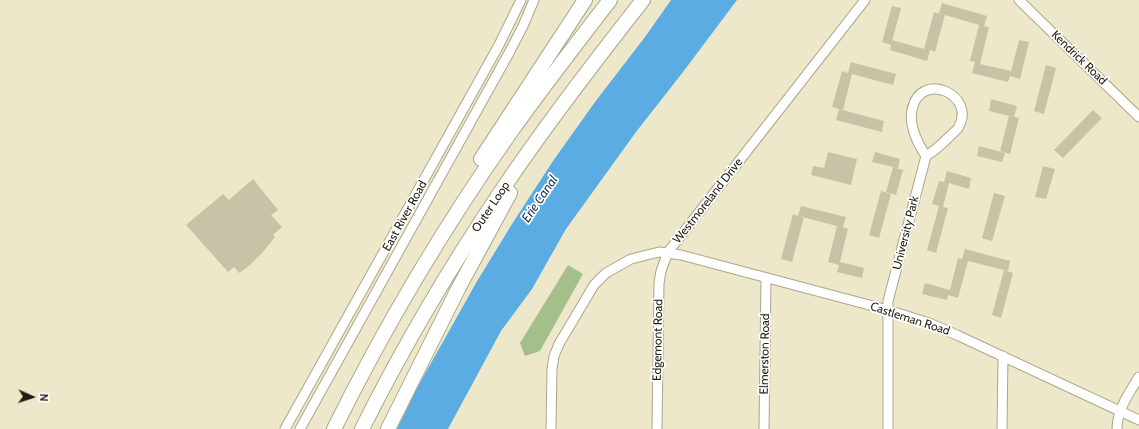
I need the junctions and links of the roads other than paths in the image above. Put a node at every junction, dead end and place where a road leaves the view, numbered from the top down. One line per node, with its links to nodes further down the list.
1 (521, 0): 19 (street, East River Road)
2 (534, 0): 20 (street, East River Road)
3 (584, 0): 14 (highway)
4 (610, 0): 14 (highway)
5 (643, 0): 9 (highway, Outer Loop)
6 (865, 0): 11 (street, Westmoreland Drive)
7 (1019, 0): 8 (street, Kendrick Road)
8 (1139, 117)
9 (549, 123): 22 (highway, Outer Loop); 23 (highway)
10 (926, 156): 10 (street); 13 (street, University Park)
11 (668, 252): 12 (street, Castleman Road); 24 (street, Westmoreland Drive); 25 (street, Edgemont Road)
12 (766, 278): 13 (street, Castleman Road); 26 (street, Elmerston Road)
13 (888, 310): 15 (street, Castleman Road); 27 (street, University Park)
14 (381, 339): 21 (highway)
15 (1003, 356): 17 (street, Castleman Road); 28 (street)
16 (1139, 378): 17 (street)
17 (1120, 411): 18 (street, Castleman Road); 29 (street)
18 (1139, 420)
19 (285, 429)
20 (300, 429)
21 (334, 429)
22 (362, 429)
23 (388, 429)
24 (551, 429)
25 (657, 429)
26 (764, 429)
27 (888, 429)
28 (1002, 429)
29 (1117, 429)

